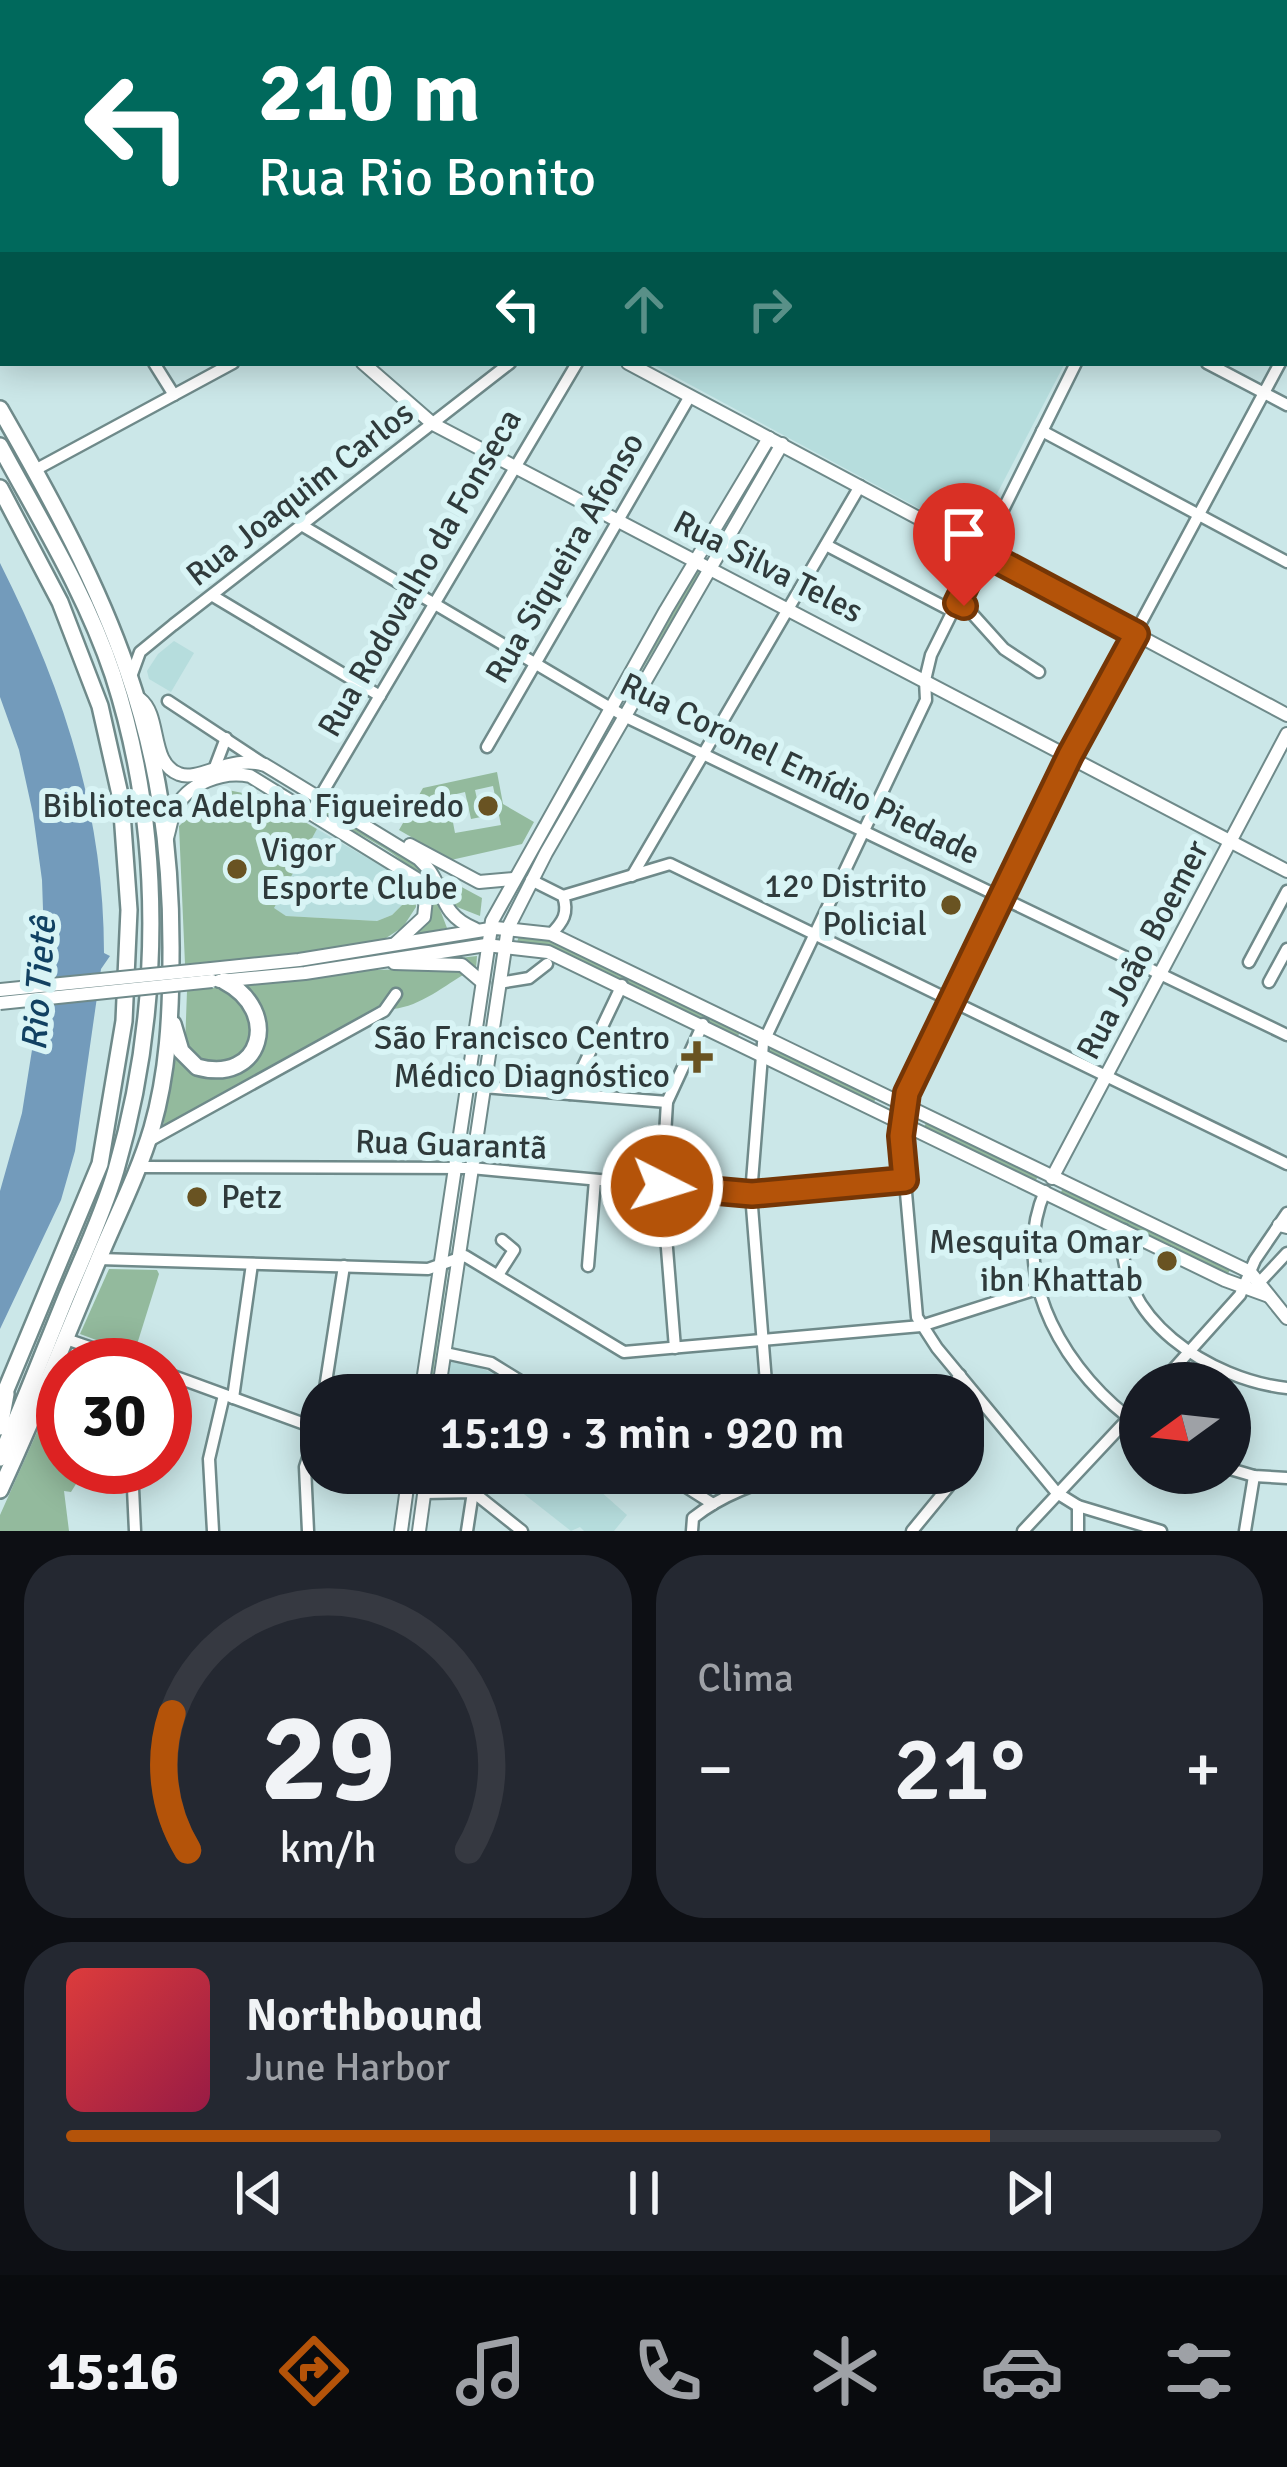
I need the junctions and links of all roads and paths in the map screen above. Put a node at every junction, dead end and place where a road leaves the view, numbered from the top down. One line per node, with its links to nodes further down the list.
1 (156, 366): 11 (street)
2 (227, 366): 11 (street)
3 (366, 366): 16 (main road, Rua Silva Teles)
4 (506, 366): 16 (street, Rua Joaquim Carlos)
5 (575, 366): 20 (street, Rua Rodovalho da Fonseca)
6 (634, 366): 12 (main road)
7 (1074, 366): 17 (street)
8 (1213, 366): 10 (street)
9 (1279, 366): 10 (street)
10 (1264, 393): 13 (street); 24 (street)
11 (174, 395): 21 (street)
12 (689, 396): 18 (main road); 25 (street, Rua Siqueira Afonso)
13 (1287, 405)
14 (0, 409): 21 (highway)
15 (0, 424): 29 (highway)
16 (433, 424): 20 (main road, Rua Silva Teles); 26 (street, Rua Joaquim Carlos)
17 (1042, 431): 24 (street); 28 (street)
18 (776, 441): 22 (main road); 30 (main road); 32 (main road)
19 (0, 446): 29 (highway)
20 (514, 466): 25 (main road, Rua Silva Teles); 34 (street, Rua Rodovalho da Fonseca)
21 (35, 470): 40 (highway)
22 (860, 486): 27 (street); 28 (main road)
23 (0, 488): 143 (highway)
24 (1199, 515): 31 (street); 37 (street)
25 (618, 520): 30 (main road, Rua Silva Teles); 38 (street, Rua Siqueira Afonso)
26 (303, 526): 33 (street, Rua Joaquim Carlos); 34 (street, Rua Coronel Emídio Piedade)
27 (826, 544): 35 (street); 36 (street)
28 (982, 552): 35 (street); 37 (main road)
29 (62, 561): 88 (highway)
30 (696, 561): 32 (main road, Rua Silva Teles); 45 (main road)
31 (1287, 562)
32 (710, 568): 36 (main road, Rua Silva Teles); 45 (main road)
33 (213, 596): 40 (street, Rua Joaquim Carlos); 42 (street)
34 (435, 604): 38 (street, Rua Coronel Emídio Piedade); 42 (street, Rua Rodovalho da Fonseca)
35 (954, 607): 39 (street); 41 (street)
36 (788, 609): 41 (main road, Rua Silva Teles); 50 (street)
37 (1136, 634): 46 (main road); 51 (street)
38 (536, 664): 45 (street, Rua Coronel Emídio Piedade); 49 (street, Rua Siqueira Afonso)
39 (1039, 672)
40 (132, 674): 43 (highway)
41 (925, 680): 51 (main road, Rua Silva Teles); 56 (street)
42 (380, 696): 54 (street, Rua Rodovalho da Fonseca)
43 (140, 699): 53 (main road); 57 (highway)
44 (168, 701): 48 (street)
45 (618, 712): 50 (street, Rua Coronel Emídio Piedade); 64 (main road); 65 (main road)
46 (1287, 715)
47 (1287, 734): 58 (main road, Rua João Boemer)
48 (226, 738): 52 (street); 53 (street)
49 (487, 747)
50 (704, 754): 56 (street, Rua Coronel Emídio Piedade); 60 (street)
51 (1070, 755): 58 (main road, Rua Silva Teles); 68 (street)
52 (265, 765): 53 (main road); 54 (main road)
53 (215, 767)
54 (320, 796): 55 (street, Rua Rodovalho da Fonseca); 59 (main road)
55 (311, 812): 57 (main road); 73 (main road)
56 (865, 832): 68 (street, Rua Coronel Emídio Piedade); 72 (street)
57 (167, 839): 91 (highway)
58 (1231, 842): 62 (main road, Rua Silva Teles); 80 (main road, Rua João Boemer)
59 (397, 843): 64 (main road); 70 (main road)
60 (646, 851): 61 (street); 63 (street)
61 (670, 864): 63 (street); 72 (street)
62 (1287, 871)
63 (632, 876): 67 (street)
64 (513, 879): 70 (main road)
65 (531, 880): 67 (street); 69 (main road)
66 (1287, 891): 78 (street)
67 (563, 896): 71 (street)
68 (1001, 898): 80 (street, Rua Coronel Emídio Piedade); 89 (street)
69 (508, 928): 70 (main road); 71 (main road); 75 (main road)
70 (483, 929): 73 (main road); 74 (main road)
71 (551, 934): 93 (main road)
72 (815, 934): 89 (street); 93 (street)
73 (394, 944): 81 (main road)
74 (486, 945): 75 (main road); 77 (main road); 82 (main road)
75 (505, 945): 84 (main road); 85 (main road)
76 (1287, 949): 83 (street)
77 (387, 961): 81 (main road); 82 (main road)
78 (1249, 962)
79 (547, 964): 84 (street)
80 (1160, 974): 94 (street, Rua Coronel Emídio Piedade); 96 (main road, Rua João Boemer)
81 (216, 977): 86 (main road, bridge); 90 (main road, bridge); 91 (highway)
82 (482, 982): 105 (main road)
83 (1269, 982)
84 (499, 983): 97 (main road)
85 (622, 986): 92 (main road); 98 (street)
86 (0, 990)
87 (396, 994): 102 (street)
88 (146, 998): 112 (highway); 150 (highway)
89 (951, 1001): 96 (street); 100 (street)
90 (0, 1003)
91 (170, 1010): 102 (highway)
92 (703, 1024): 95 (main road); 99 (street)
93 (766, 1035): 95 (street); 100 (main road)
94 (1287, 1035)
95 (762, 1053): 101 (main road); 111 (street)
96 (1106, 1076): 103 (street); 106 (main road, Rua João Boemer)
97 (484, 1087): 98 (street); 104 (main road)
98 (571, 1094): 99 (street)
99 (667, 1102): 109 (street)
100 (904, 1102): 101 (street); 106 (main road)
101 (902, 1121): 108 (street); 110 (main road)
102 (157, 1152): 105 (street, Rua Guarantã); 112 (highway)
103 (1287, 1164)
104 (471, 1168): 105 (street, Rua Guarantã); 107 (street, Rua Guarantã); 117 (main road)
105 (454, 1169): 120 (main road)
106 (1053, 1176): 110 (main road, Rua João Boemer); 124 (main road)
107 (595, 1180): 109 (street, Rua Guarantã); 122 (street)
108 (905, 1180): 111 (street, Rua Guarantã); 127 (street)
109 (662, 1186): 111 (street, Rua Guarantã); 130 (street)
110 (1045, 1192): 114 (main road); 125 (street)
111 (752, 1194): 129 (street)
112 (120, 1208): 118 (highway)
113 (1284, 1222): 124 (street)
114 (1124, 1230): 124 (main road); 131 (street)
115 (502, 1240): 123 (street)
116 (1287, 1253): 124 (street)
117 (459, 1255): 120 (street); 123 (street); 132 (main road)
118 (99, 1258): 119 (street); 128 (highway)
119 (252, 1264): 121 (street); 142 (street)
120 (440, 1264): 121 (street); 135 (main road)
121 (344, 1266): 134 (street)
122 (588, 1266)
123 (498, 1275): 130 (street)
124 (1249, 1285): 126 (main road); 131 (street)
125 (1037, 1289): 127 (street); 145 (street)
126 (1287, 1318)
127 (921, 1326): 129 (street); 139 (street)
128 (66, 1338)
129 (761, 1341): 130 (street); 138 (street)
130 (675, 1348)
131 (1189, 1352): 133 (street); 141 (street)
132 (445, 1353): 136 (main road); 137 (street)
133 (1180, 1362)
134 (327, 1374)
135 (424, 1374)
136 (442, 1374)
137 (509, 1374)
138 (765, 1374)
139 (958, 1374)
140 (192, 1383): 142 (street)
141 (1287, 1388)
142 (228, 1396): 147 (street); 168 (street)
143 (3, 1397): 148 (highway)
144 (984, 1405): 155 (street)
145 (1119, 1407)
146 (36, 1408): 154 (highway)
147 (300, 1419)
148 (0, 1427)
149 (1119, 1436): 155 (street)
150 (0, 1458)
151 (1251, 1475): 152 (street)
152 (1254, 1476): 153 (street); 179 (street)
153 (1287, 1478)
154 (0, 1490)
155 (1057, 1492): 166 (street); 176 (street)
156 (133, 1494): 167 (street)
157 (306, 1494): 169 (street)
158 (406, 1494): 170 (main road)
159 (424, 1494): 171 (main road)
160 (473, 1494): 172 (street)
161 (476, 1494): 173 (street)
162 (697, 1494): 165 (street)
163 (729, 1494): 165 (street)
164 (942, 1494): 175 (street)
165 (713, 1504): 174 (street)
166 (1078, 1506): 177 (street); 178 (street)
167 (135, 1531)
168 (213, 1531)
169 (308, 1531)
170 (401, 1531)
171 (419, 1531)
172 (467, 1531)
173 (522, 1531)
174 (692, 1531)
175 (912, 1531)
176 (1023, 1531)
177 (1078, 1531)
178 (1161, 1531)
179 (1245, 1531)

